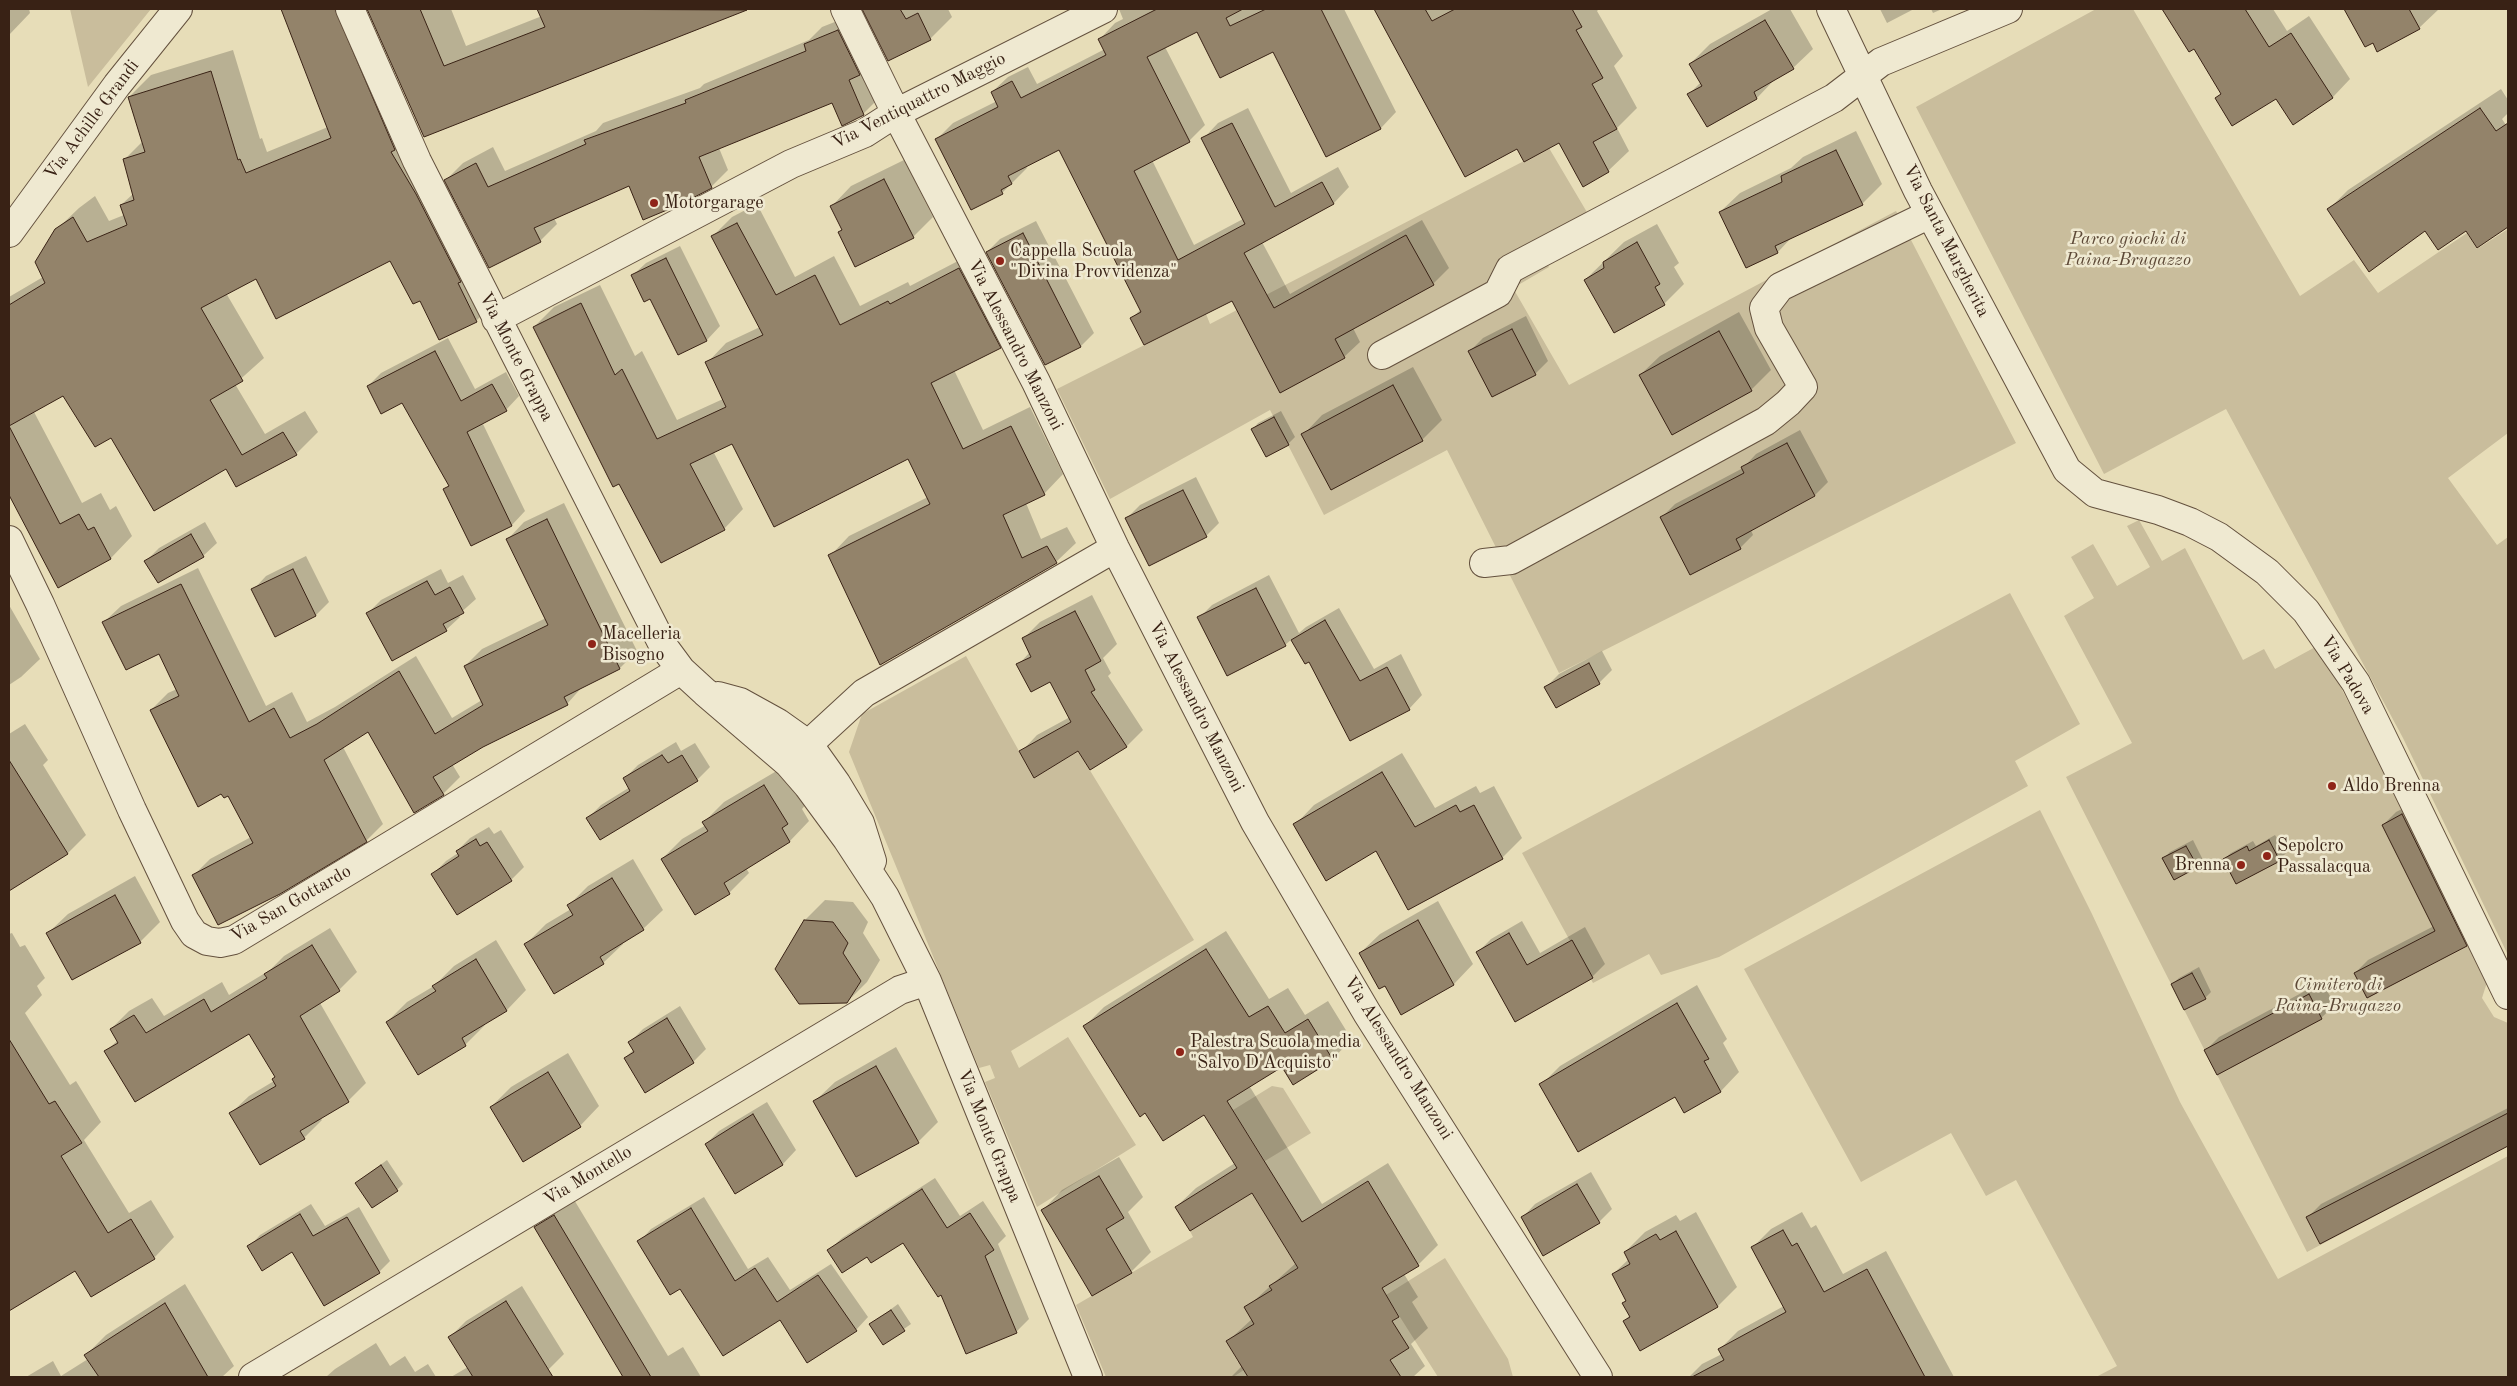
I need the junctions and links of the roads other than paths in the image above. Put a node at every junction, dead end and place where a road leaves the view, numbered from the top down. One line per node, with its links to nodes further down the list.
1 (178, 9): 10 (street, Via Achille Grandi)
2 (350, 9): 11 (street, Via Monte Grappa)
3 (845, 9): 8 (street, Via Alessandro Manzoni)
4 (1103, 9): 8 (street, Via Ventiquattro Maggio)
5 (1831, 9): 7 (street, Via Santa Margherita)
6 (2008, 9): 7 (street)
7 (1865, 77): 9 (street, Via Santa Margherita); 12 (street)
8 (896, 113): 11 (street, Via Ventiquattro Maggio); 15 (street, Via Alessandro Manzoni)
9 (1930, 214): 13 (street, Via Santa Margherita); 16 (street)
10 (9, 233)
11 (496, 319): 17 (street, Via Monte Grappa)
12 (1382, 355)
13 (2067, 470): 23 (street, Via Padova)
14 (9, 540): 17 (street, Via San Gottardo)
15 (1115, 548): 19 (street); 26 (street, Via Alessandro Manzoni)
16 (1484, 563)
17 (681, 670): 18 (street, Via Monte Grappa)
18 (704, 692): 19 (street, Via Monte Grappa); 20 (street, Via Monte Grappa)
19 (809, 745): 20 (street); 21 (street, Via Monte Grappa)
20 (788, 764): 21 (street, Via Monte Grappa)
21 (885, 897): 22 (street, Via Monte Grappa)
22 (927, 981): 24 (street, Via Montello); 25 (street, Via Monte Grappa)
23 (2508, 995)
24 (253, 1377)
25 (1088, 1377)
26 (1598, 1377)

